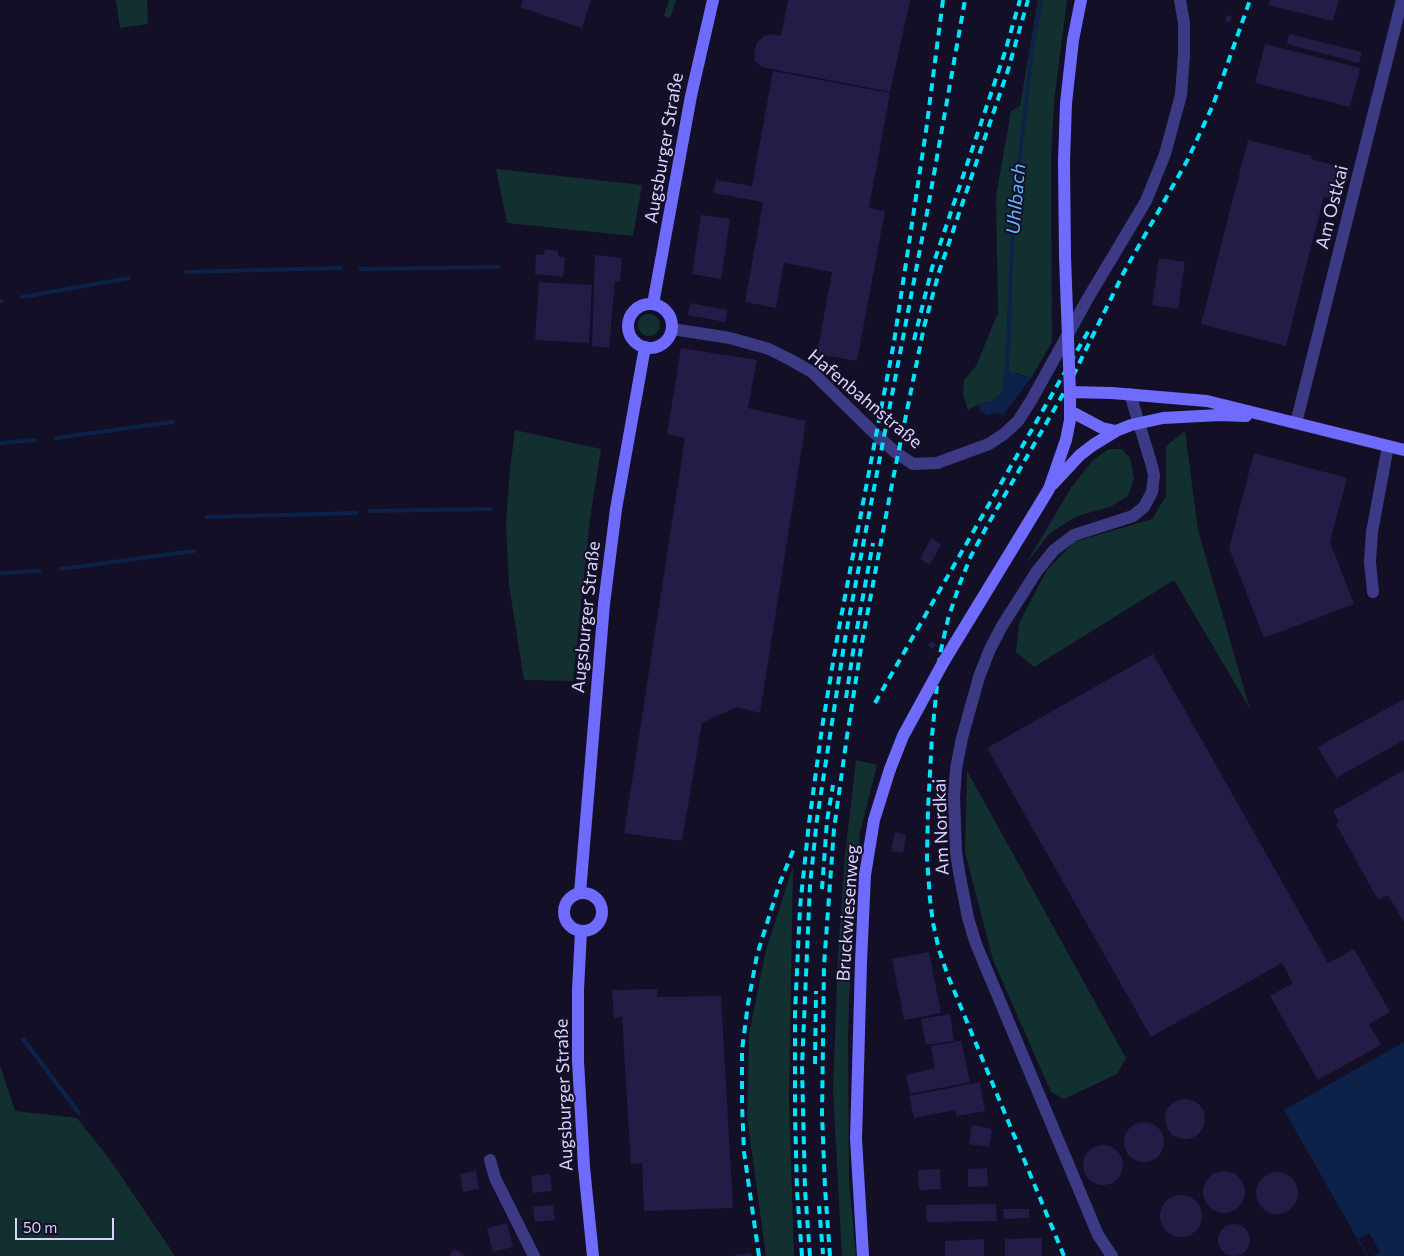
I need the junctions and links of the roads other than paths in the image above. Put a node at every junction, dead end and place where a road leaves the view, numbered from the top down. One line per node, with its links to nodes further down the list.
1 (713, 0): 5 (main road, Augsburger Straße)
2 (1081, 0): 8 (main road, bridge)
3 (1180, 0): 6 (street, Hafenbahnstraße)
4 (1402, 0): 13 (street, Am Ostkai)
5 (653, 304): 6 (main road); 7 (main road)
6 (672, 329): 7 (main road)
7 (645, 347): 19 (main road, Augsburger Straße)
8 (1070, 392): 9 (main road); 10 (main road)
9 (1130, 394): 11 (main road); 12 (street, Am Nordkai)
10 (1070, 410): 14 (main road); 17 (main road, Bruckwiesenweg)
11 (1281, 419): 12 (main road); 13 (main road)
12 (1139, 422): 14 (main road); 25 (street, Am Nordkai)
13 (1296, 423): 15 (main road)
14 (1116, 431): 17 (main road)
15 (1388, 446): 16 (main road); 18 (street)
16 (1404, 450)
17 (1049, 489): 24 (main road, Bruckwiesenweg, bridge)
18 (1373, 592)
19 (580, 893): 20 (main road); 20 (main road)
20 (581, 931): 23 (main road, Augsburger Straße)
21 (490, 1160): 22 (street)
22 (534, 1256)
23 (593, 1256)
24 (863, 1256)
25 (1112, 1256)

